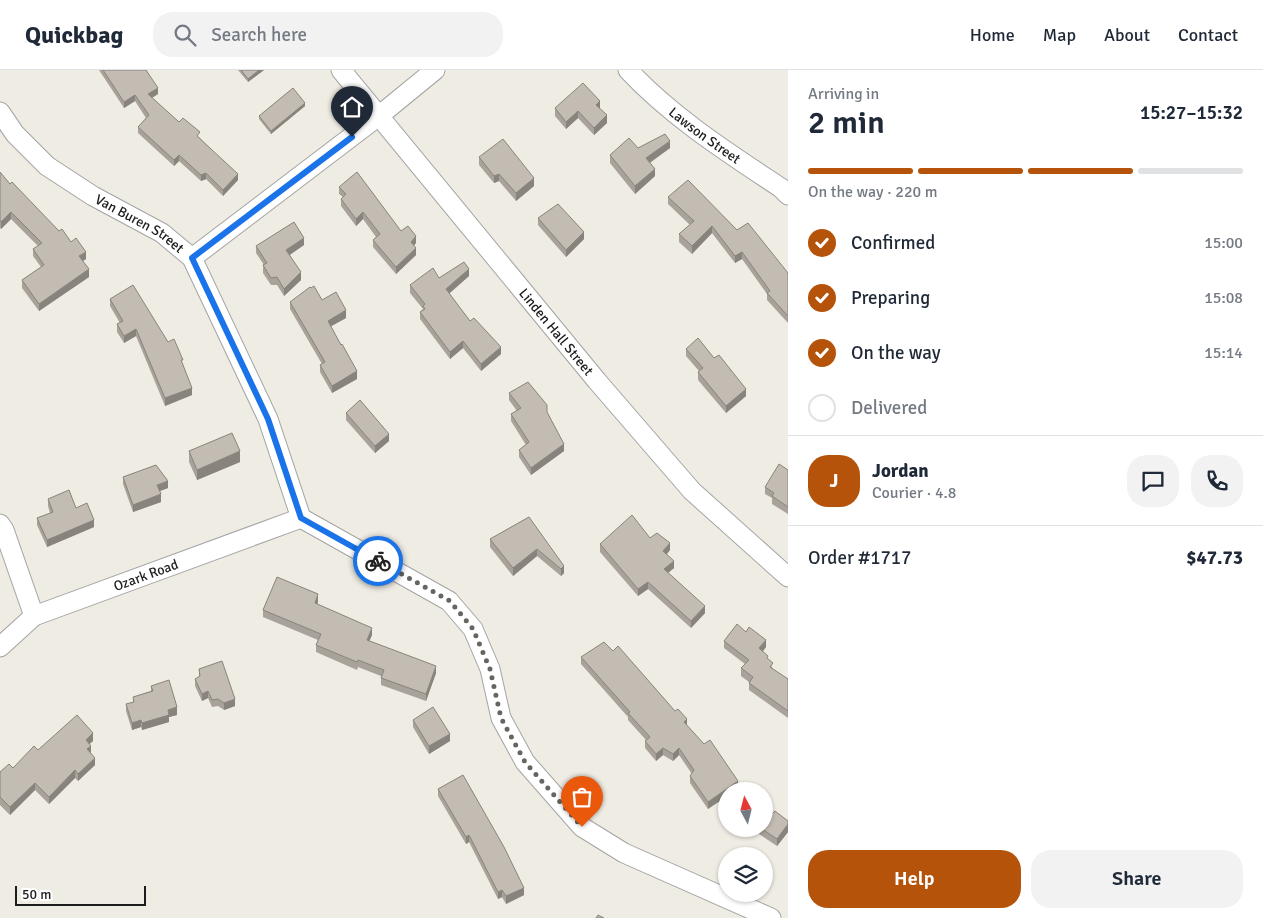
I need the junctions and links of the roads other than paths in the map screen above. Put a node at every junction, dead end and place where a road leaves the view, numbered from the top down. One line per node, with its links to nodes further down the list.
1 (341, 70): 5 (street, Linden Hall Street)
2 (434, 70): 5 (street)
3 (628, 70): 6 (street, Lawson Street)
4 (0, 112): 7 (street, Van Buren Street)
5 (380, 115): 7 (street); 10 (street, Linden Hall Street)
6 (788, 195)
7 (192, 258): 8 (street, Van Buren Street)
8 (301, 518): 11 (street, Ozark Road); 13 (street)
9 (0, 524): 11 (street)
10 (788, 577)
11 (34, 616): 12 (street, Ozark Road)
12 (0, 647)
13 (771, 918)

